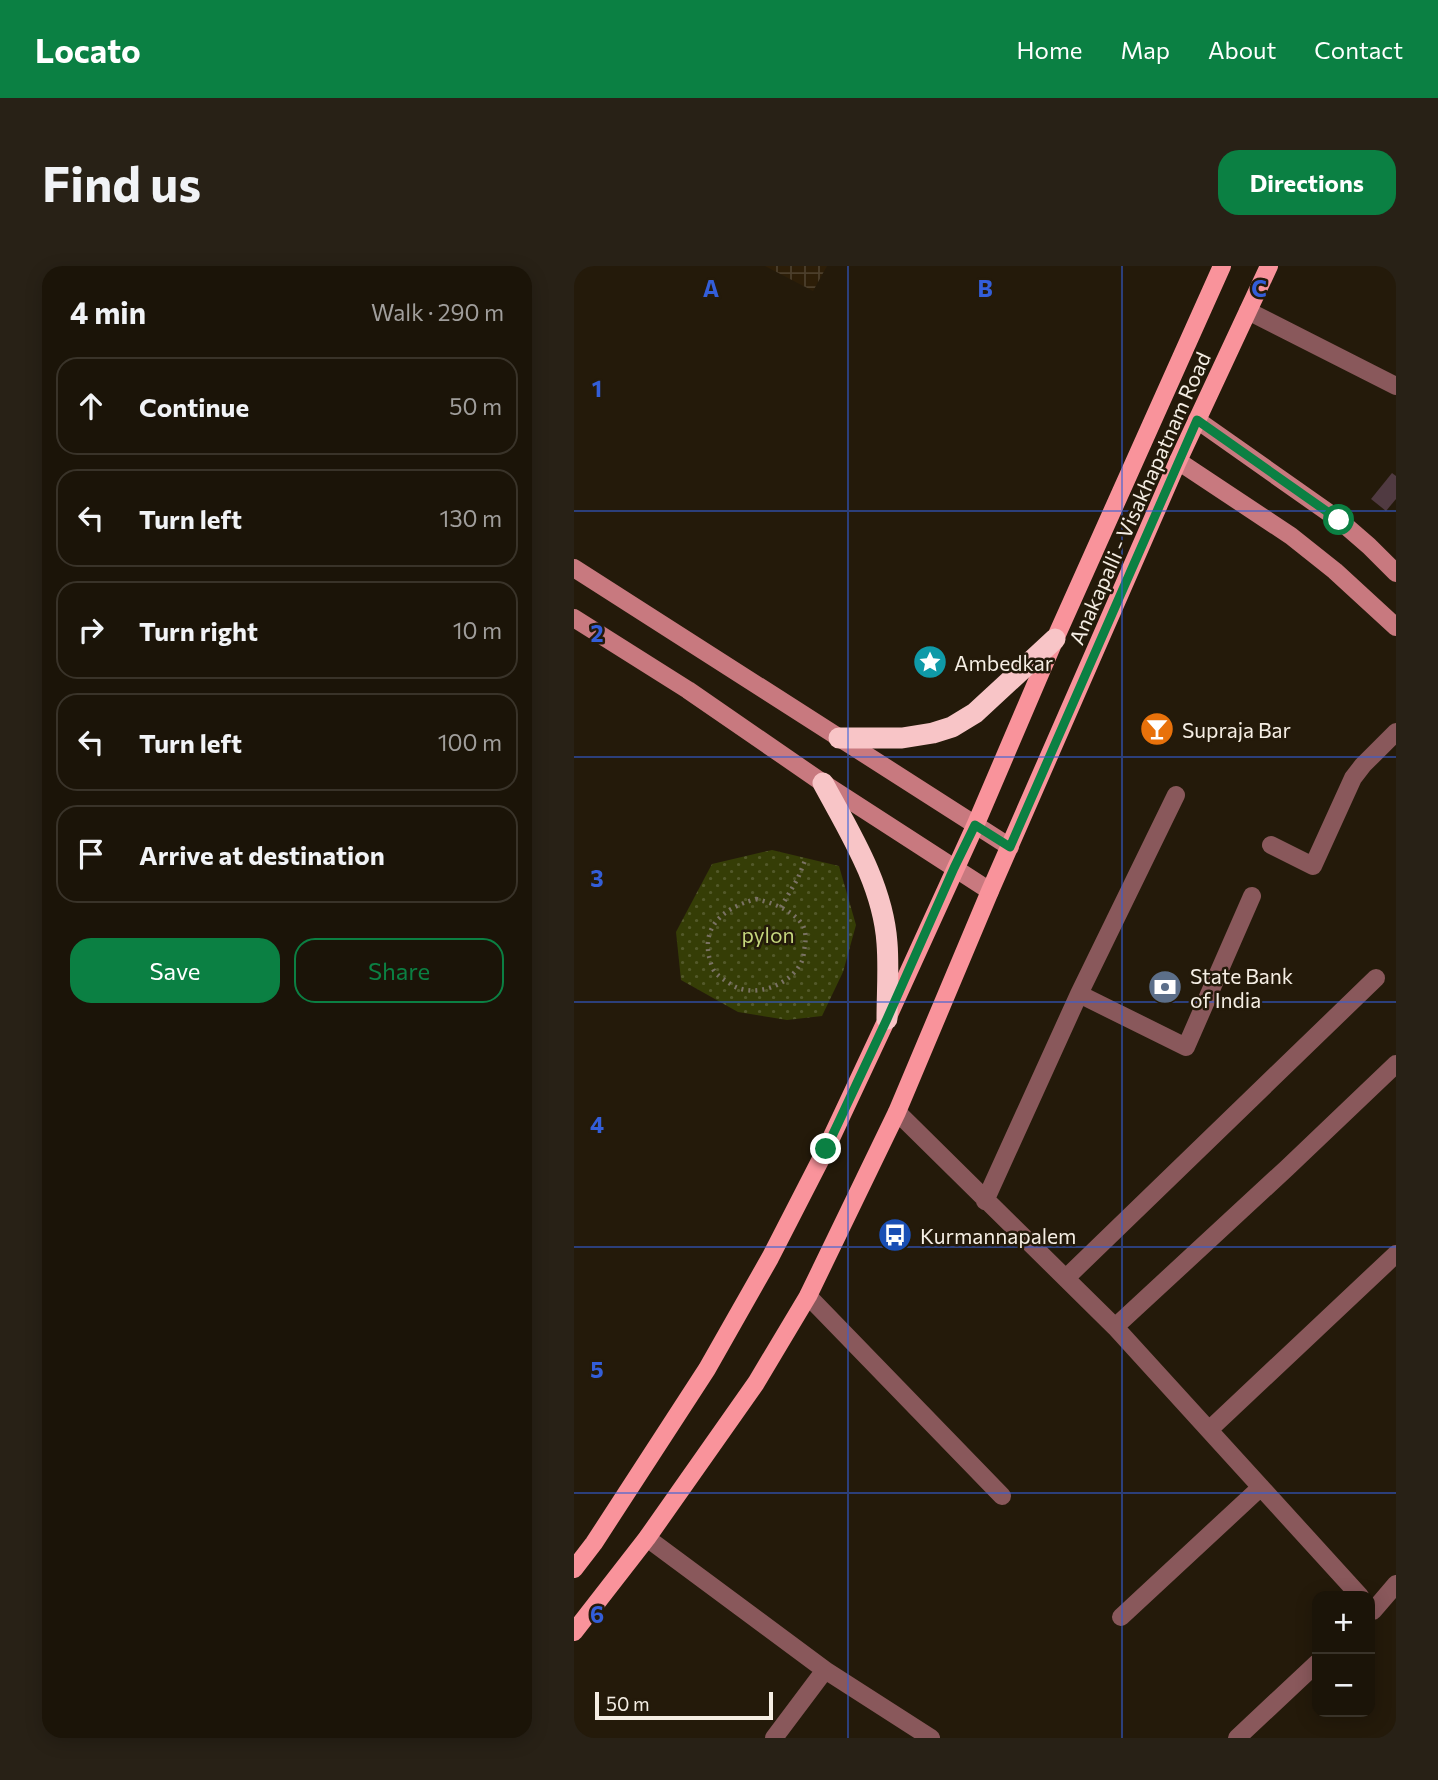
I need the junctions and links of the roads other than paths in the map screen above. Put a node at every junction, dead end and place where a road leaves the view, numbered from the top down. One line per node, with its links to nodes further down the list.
1 (1222, 266): 11 (main road, Anakapalli - Visakhapatnam Road)
2 (1269, 266): 3 (main road, Anakapalli - Visakhapatnam Road)
3 (1248, 311): 4 (street); 5 (main road, Anakapalli - Visakhapatnam Road)
4 (1396, 386)
5 (1197, 420): 6 (main road, Anakapalli - Visakhapatnam Road); 8 (street)
6 (1178, 461): 10 (street); 18 (main road, Anakapalli - Visakhapatnam Road)
7 (574, 568): 13 (street)
8 (1396, 573)
9 (574, 618): 14 (street)
10 (1396, 627)
11 (1055, 639): 13 (highway); 16 (main road, Anakapalli - Visakhapatnam Road)
12 (1396, 732): 17 (street)
13 (839, 738): 16 (street)
14 (823, 783): 19 (street); 24 (highway)
15 (1176, 795): 23 (street)
16 (975, 825): 18 (street); 19 (main road, Anakapalli - Visakhapatnam Road)
17 (1271, 845)
18 (1010, 847): 20 (main road, Anakapalli - Visakhapatnam Road)
19 (954, 868): 20 (street); 24 (main road, Anakapalli - Visakhapatnam Road)
20 (990, 891): 26 (main road, Anakapalli - Visakhapatnam Road)
21 (1252, 896): 23 (street)
22 (1376, 978): 29 (street)
23 (1079, 994): 27 (street)
24 (887, 1019): 36 (main road, Anakapalli - Visakhapatnam Road)
25 (1396, 1064): 31 (street)
26 (897, 1112): 27 (street); 30 (main road, Anakapalli - Visakhapatnam Road)
27 (985, 1201): 29 (street)
28 (1396, 1254): 32 (street)
29 (1066, 1278): 31 (street)
30 (808, 1296): 34 (street); 35 (main road, Anakapalli - Visakhapatnam Road)
31 (1115, 1328): 32 (street)
32 (1209, 1430): 33 (street)
33 (1261, 1487): 38 (street); 40 (street)
34 (1002, 1496)
35 (647, 1538): 41 (main road, Anakapalli - Visakhapatnam Road); 43 (street)
36 (574, 1569)
37 (1396, 1584): 39 (street)
38 (1355, 1591)
39 (1375, 1607)
40 (1121, 1617)
41 (574, 1632)
42 (1312, 1668): 46 (street)
43 (825, 1670): 44 (street); 45 (street)
44 (774, 1738)
45 (931, 1738)
46 (1237, 1738)

